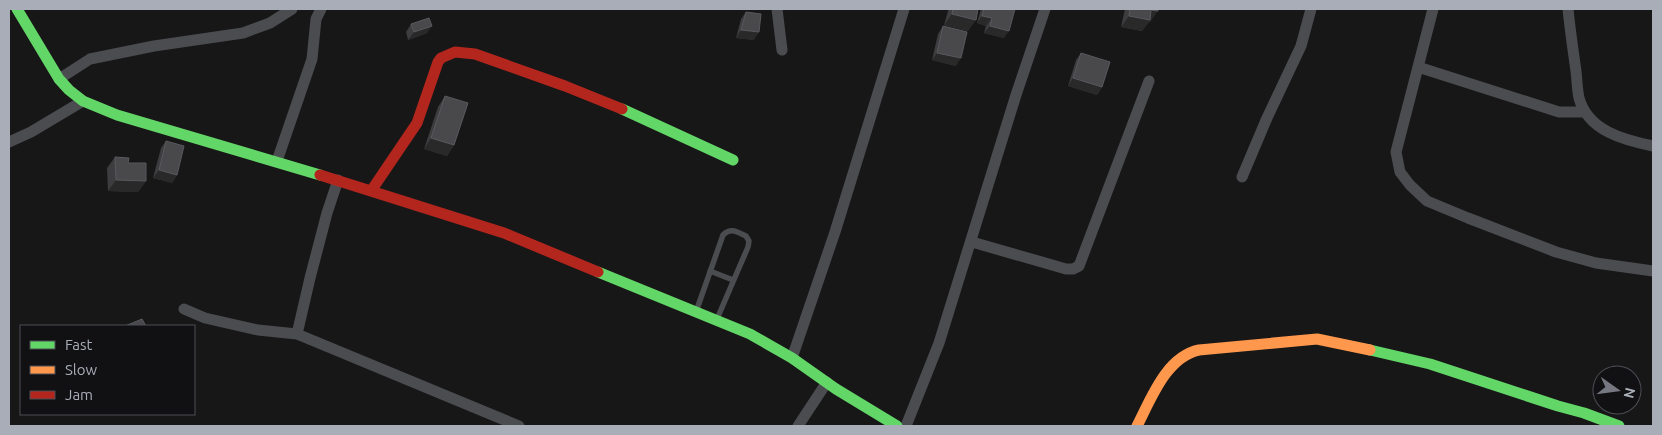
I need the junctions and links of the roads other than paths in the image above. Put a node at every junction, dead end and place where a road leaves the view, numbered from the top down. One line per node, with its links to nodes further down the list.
1 (17, 9): 12 (street)
2 (292, 9): 12 (street)
3 (321, 9): 19 (street)
4 (777, 9): 10 (street)
5 (904, 9): 31 (street)
6 (1045, 9): 23 (street)
7 (1311, 9): 20 (street)
8 (1433, 9): 11 (street)
9 (1568, 9): 15 (street)
10 (782, 50)
11 (1418, 67): 15 (street); 25 (street)
12 (59, 79): 14 (street)
13 (1149, 81): 23 (street)
14 (83, 100): 16 (street); 19 (street)
15 (1585, 112): 17 (street)
16 (9, 142)
17 (1653, 146)
18 (733, 160): 22 (street)
19 (277, 161): 21 (street)
20 (1242, 177)
21 (338, 180): 22 (street); 30 (street)
22 (371, 191): 28 (street)
23 (972, 242): 36 (street)
24 (710, 271): 26 (lane); 26 (lane); 28 (lane)
25 (1653, 271)
26 (733, 280): 29 (lane)
27 (184, 309): 30 (street)
28 (696, 311): 29 (street)
29 (717, 320): 31 (street)
30 (297, 334): 33 (street)
31 (792, 358): 32 (street)
32 (827, 382): 34 (street); 35 (street)
33 (519, 426)
34 (798, 426)
35 (897, 426)
36 (906, 426)
37 (1137, 426): 38 (street)
38 (1619, 426)

